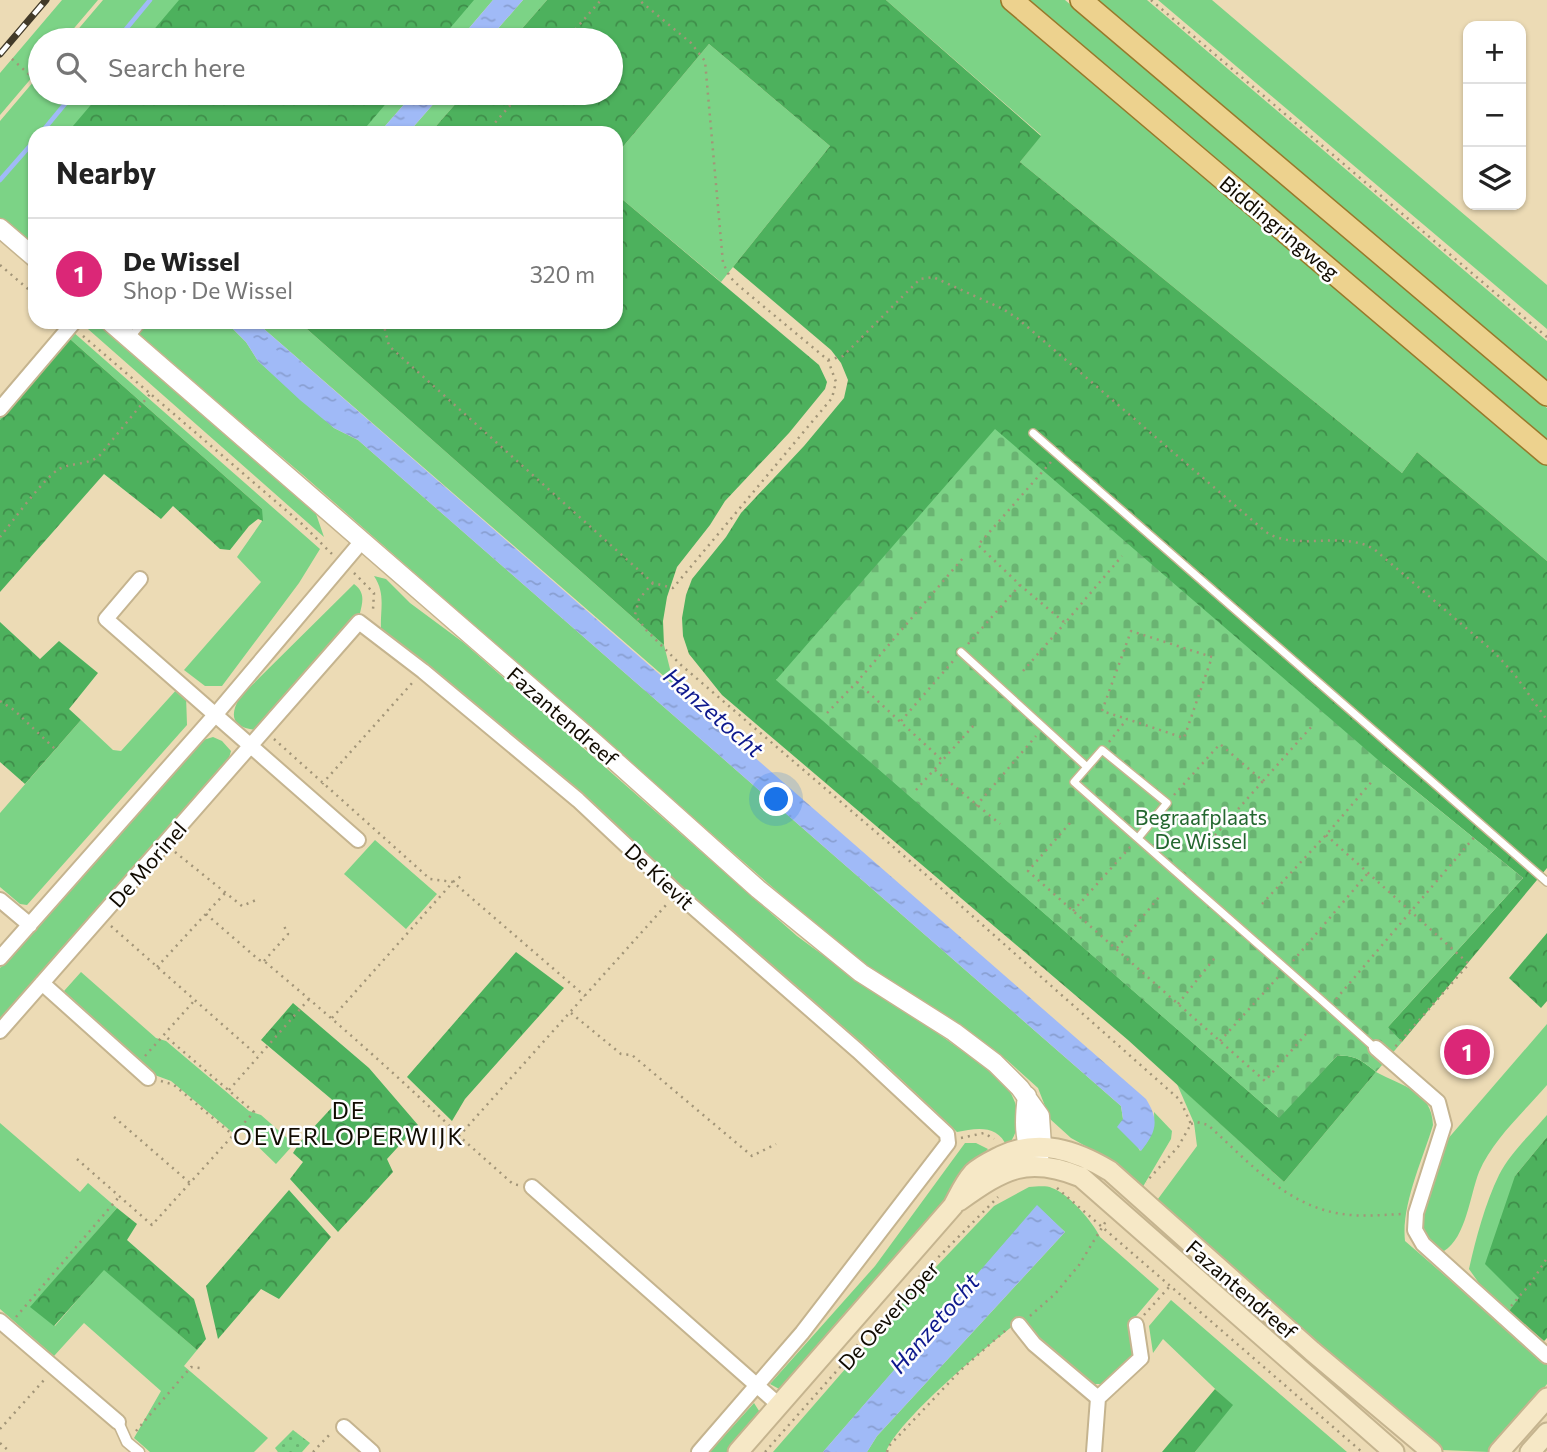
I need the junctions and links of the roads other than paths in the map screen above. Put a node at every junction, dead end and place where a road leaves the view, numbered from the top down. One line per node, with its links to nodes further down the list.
1 (1012, 0): 12 (main road, Biddingringweg)
2 (1081, 0): 9 (main road)
3 (0, 228): 4 (street)
4 (28, 252)
5 (68, 329): 10 (street)
6 (118, 329): 8 (street, Fazantendreef)
7 (137, 329): 8 (lane)
8 (129, 338): 13 (street, Fazantendreef)
9 (1547, 395)
10 (0, 409)
11 (1033, 433): 22 (lane)
12 (1547, 454)
13 (362, 541): 17 (street); 30 (street, Fazantendreef)
14 (140, 579): 17 (street)
15 (359, 622): 18 (street, De Morinel); 36 (street, De Kievit)
16 (961, 652): 19 (lane)
17 (216, 714): 18 (street); 24 (street)
18 (251, 745): 21 (street); 26 (street, De Morinel)
19 (1087, 767): 20 (lane); 20 (lane)
20 (1138, 838): 28 (lane)
21 (358, 840)
22 (1547, 882)
23 (0, 900): 24 (street)
24 (30, 925): 25 (street)
25 (0, 958)
26 (43, 983): 27 (street, De Morinel); 29 (street)
27 (0, 1031)
28 (1381, 1053): 35 (street)
29 (148, 1078)
30 (1035, 1153): 39 (main road, De Oeverloper); 48 (main road, Fazantendreef); 49 (main road, Fazantendreef)
31 (532, 1187): 36 (street)
32 (3, 1324): 40 (street)
33 (1019, 1325): 37 (street)
34 (1136, 1325): 37 (street)
35 (1547, 1356)
36 (756, 1385): 39 (street); 45 (street)
37 (1098, 1398): 47 (street)
38 (1547, 1398): 50 (main road)
39 (779, 1405): 46 (main road, De Oeverloper)
40 (118, 1422): 43 (street)
41 (344, 1427): 44 (street)
42 (1547, 1433): 51 (main road)
43 (139, 1452)
44 (372, 1452)
45 (699, 1452)
46 (738, 1452)
47 (1094, 1452)
48 (1394, 1452)
49 (1432, 1452)
50 (1499, 1452)
51 (1530, 1452)

